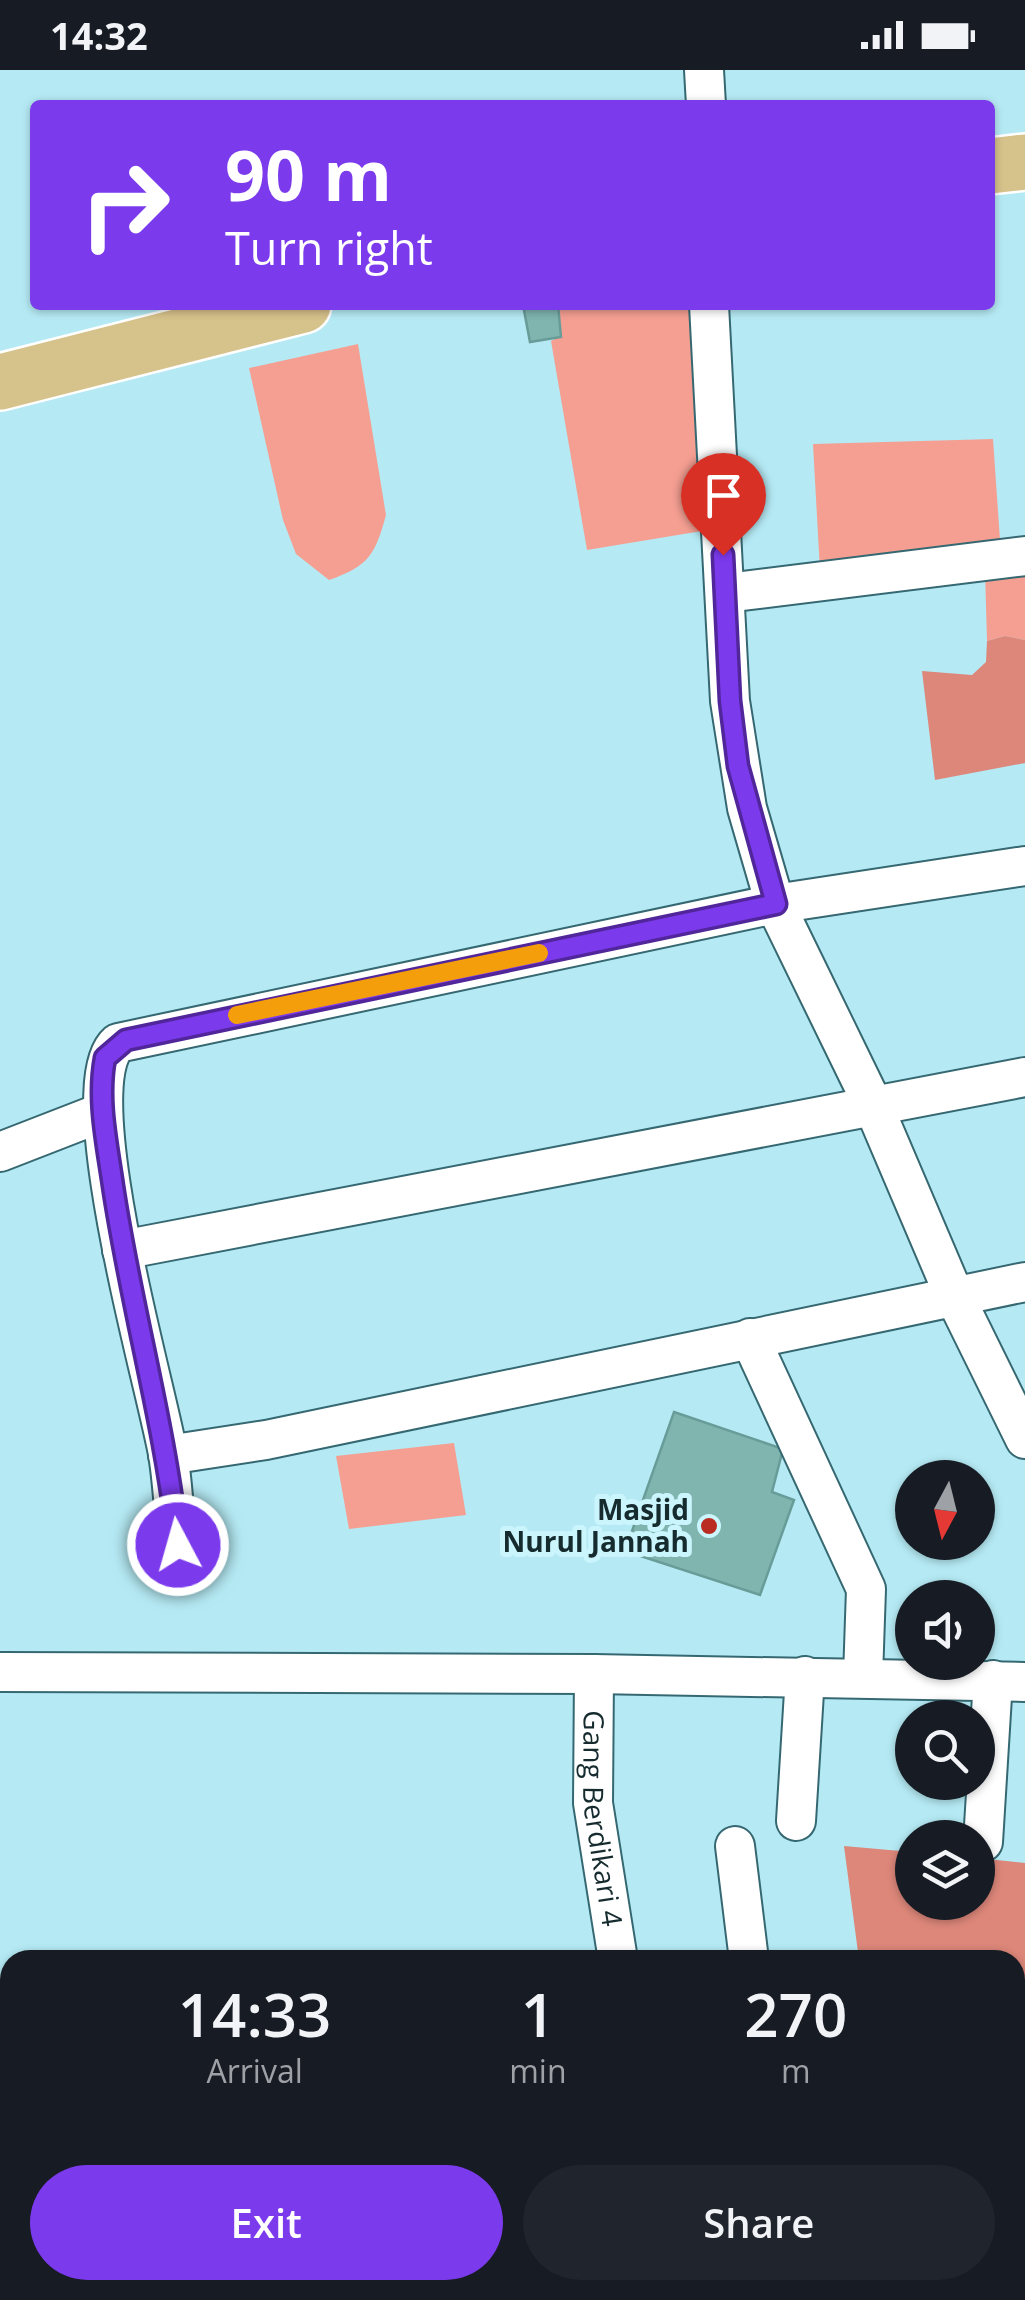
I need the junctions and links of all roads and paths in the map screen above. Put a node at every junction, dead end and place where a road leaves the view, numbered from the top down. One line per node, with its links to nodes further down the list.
1 (704, 70): 2 (street)
2 (706, 100)
3 (1025, 162): 4 (main road)
4 (995, 165)
5 (283, 310): 7 (main road)
6 (709, 310): 9 (street)
7 (0, 382)
8 (1025, 556): 9 (street)
9 (726, 593): 11 (street)
10 (1025, 866): 11 (street)
11 (776, 904): 13 (street); 14 (street)
12 (1025, 1077): 13 (street)
13 (873, 1105): 16 (street); 18 (street)
14 (103, 1112): 15 (street); 16 (street)
15 (0, 1152)
16 (122, 1250): 21 (street)
17 (1025, 1282): 18 (street)
18 (954, 1295): 19 (street); 20 (street)
19 (750, 1338): 21 (street); 26 (street)
20 (1025, 1439)
21 (168, 1455): 22 (street)
22 (178, 1545)
23 (0, 1672): 24 (street)
24 (594, 1674): 25 (street); 31 (street, Gang Berdikari 4)
25 (805, 1676): 26 (street); 29 (street)
26 (862, 1677): 27 (street)
27 (1009, 1681): 28 (street)
28 (987, 1820)
29 (796, 1821)
30 (735, 1846): 32 (street)
31 (616, 1950)
32 (748, 1950)

